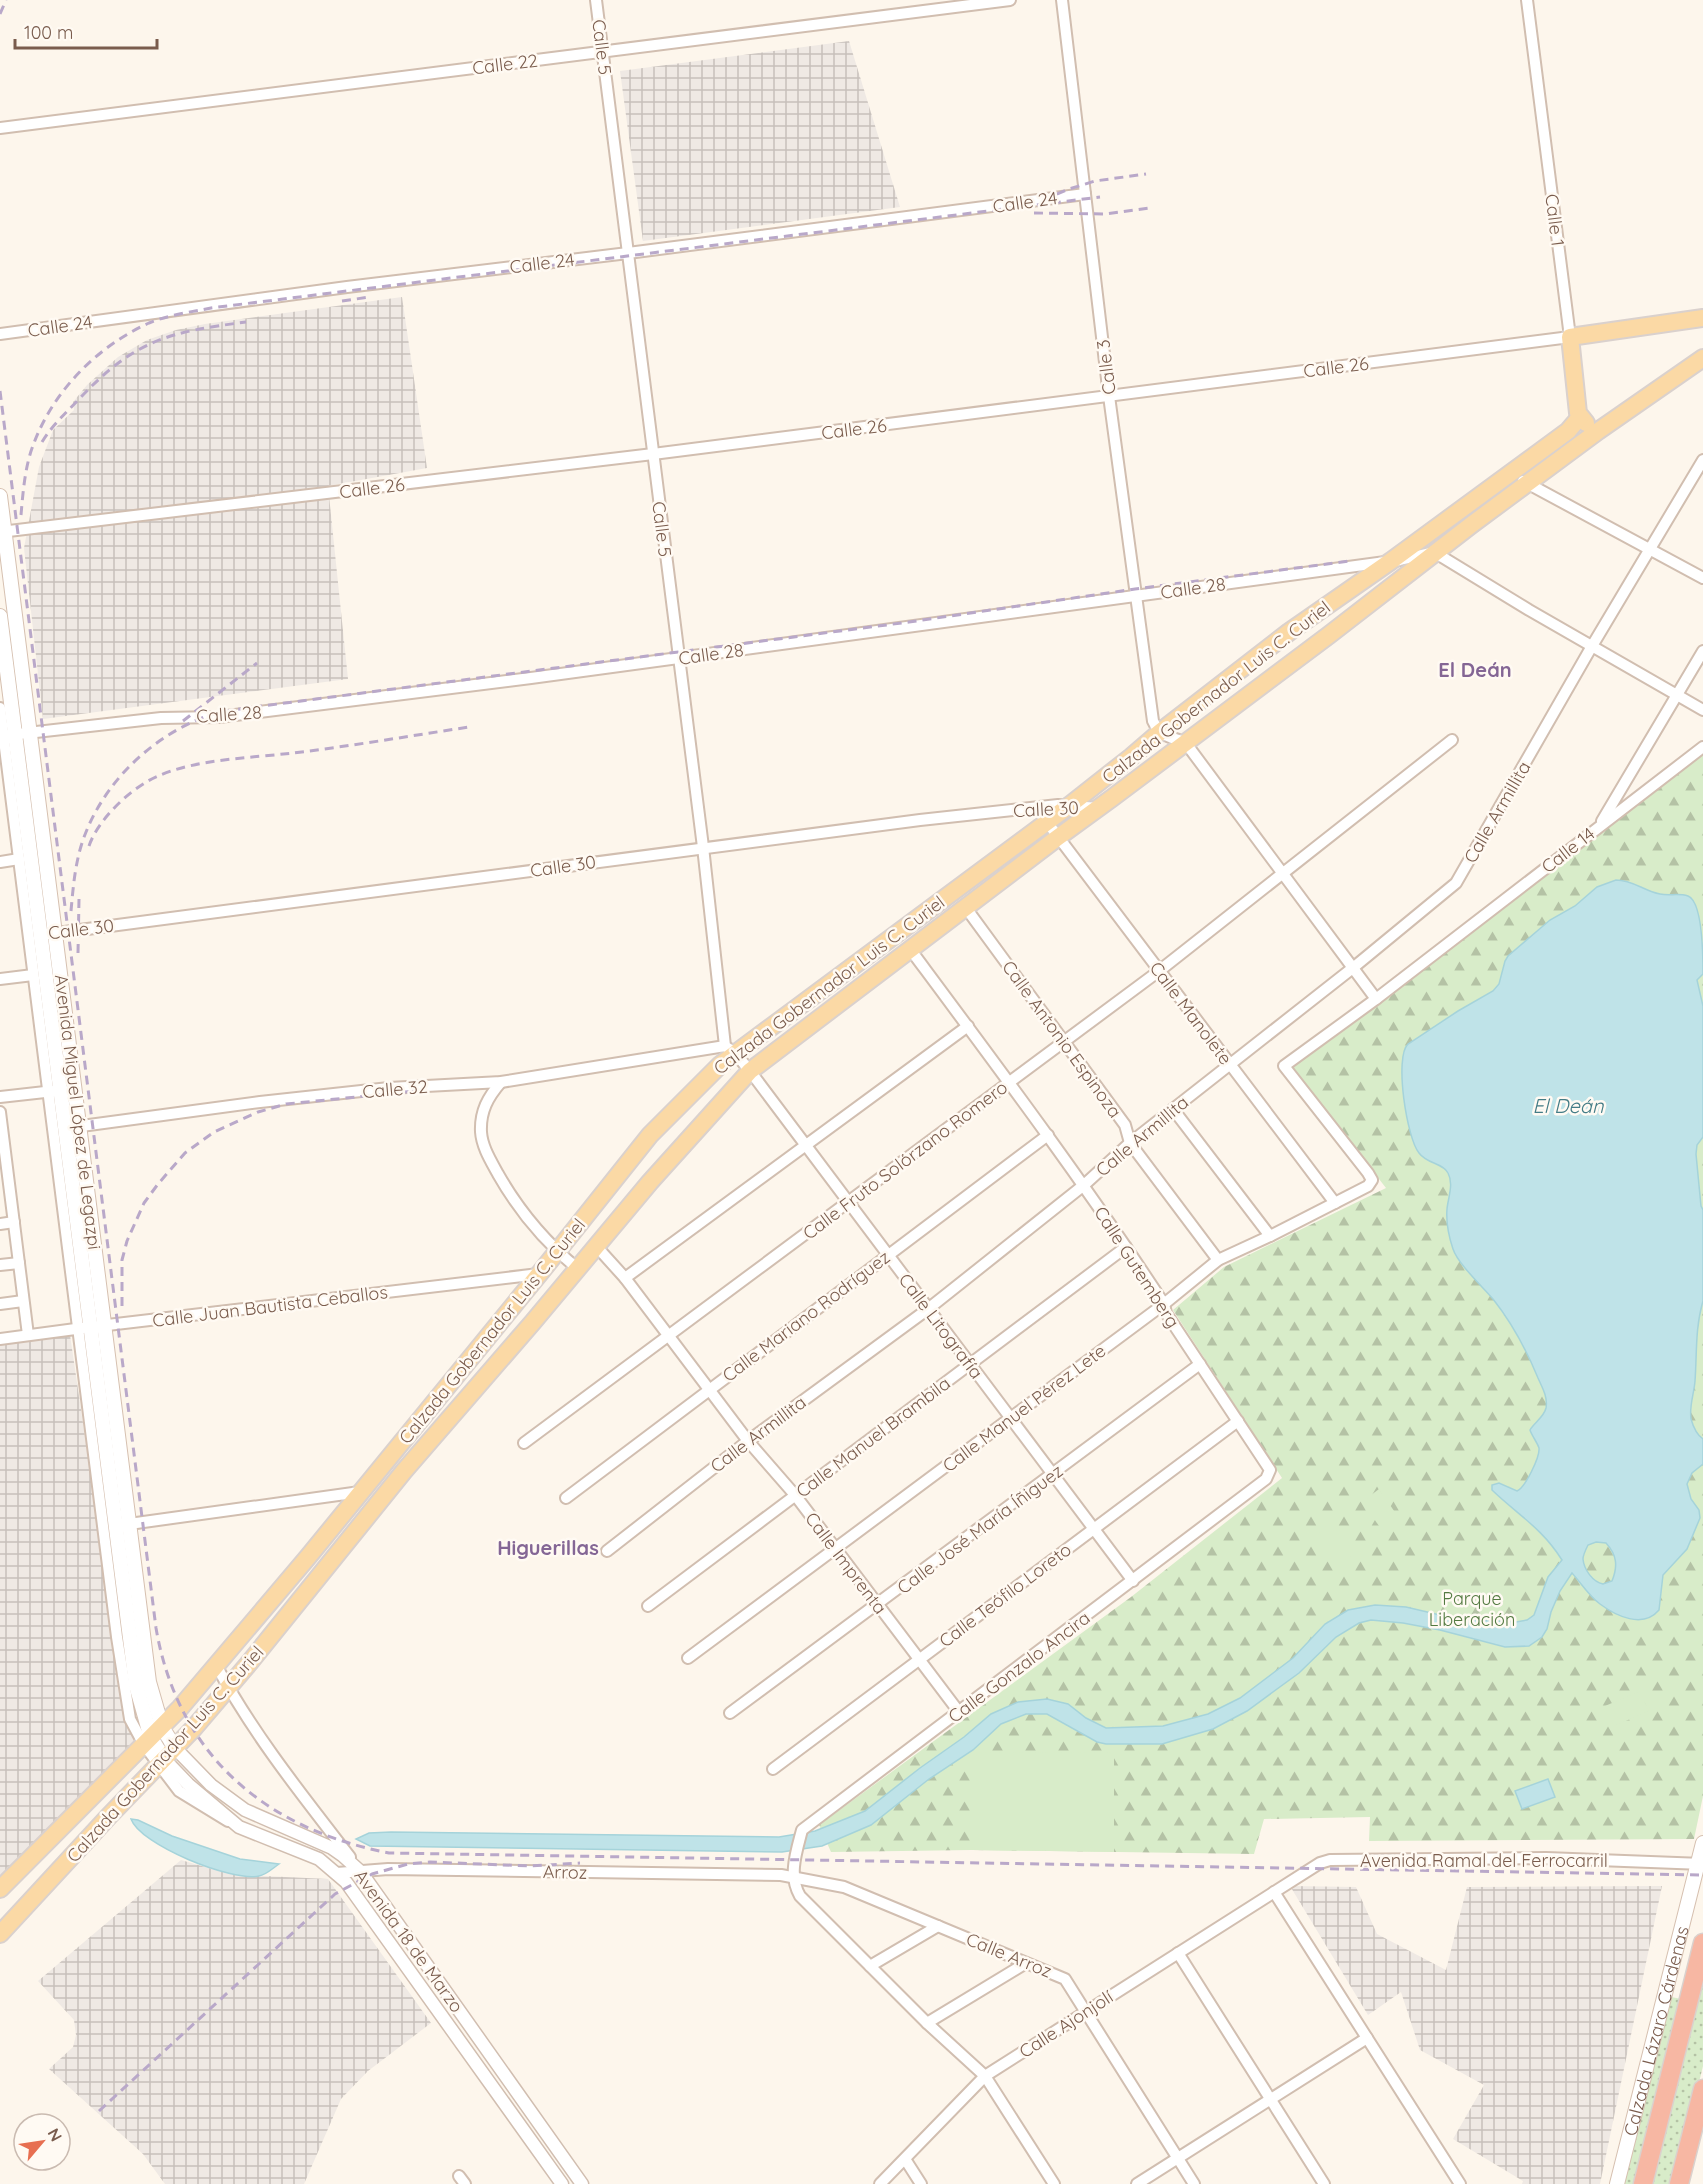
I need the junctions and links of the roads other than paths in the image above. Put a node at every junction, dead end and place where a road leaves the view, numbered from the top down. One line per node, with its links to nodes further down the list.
1 (596, 0): 5 (street, Calle 5)
2 (1010, 0): 5 (street, Calle 22)
3 (1062, 0): 7 (street, Calle 3)
4 (1527, 0): 11 (street, Calle 1)
5 (602, 52): 6 (street, Calle 22); 8 (street, Calle 5)
6 (0, 128)
7 (1085, 194): 8 (street, Calle 24); 13 (street, Calle 3)
8 (628, 253): 10 (street, Calle 24); 16 (street, Calle 5)
9 (1703, 318): 11 (main road, Calle 26)
10 (0, 334)
11 (1570, 338): 13 (street, Calle 26); 14 (main road, Calle 1)
12 (1703, 358): 15 (main road, Calzada Gobernador Luis C. Curiel)
13 (1109, 396): 16 (street, Calle 26); 26 (street, Calle 3)
14 (1580, 417): 15 (main road); 18 (main road, Calzada Gobernador Luis C. Curiel)
15 (1598, 431): 19 (main road, Calzada Gobernador Luis C. Curiel)
16 (653, 454): 21 (street, Calle 26); 30 (street, Calle 5)
17 (1703, 460): 22 (street, Calle Armillita)
18 (1509, 474): 19 (street); 24 (main road, Calzada Gobernador Luis C. Curiel)
19 (1527, 483): 22 (street); 23 (main road, Calzada Gobernador Luis C. Curiel)
20 (0, 495): 21 (main road, Avenida Miguel López de Legazpi)
21 (2, 532): 35 (main road, Avenida Miguel López de Legazpi)
22 (1649, 549): 25 (street); 28 (street, Calle Armillita)
23 (1434, 552): 24 (street, Calle 28); 28 (street); 38 (main road, Calzada Gobernador Luis C. Curiel)
24 (1391, 561): 26 (street, Calle 28); 34 (main road, Calzada Gobernador Luis C. Curiel)
25 (1703, 578)
26 (1136, 596): 30 (street, Calle 28); 34 (street, Calle 3)
27 (0, 616): 36 (main road, Avenida Miguel López de Legazpi)
28 (1592, 646): 31 (street); 53 (street, Calle Armillita)
29 (1703, 651): 31 (street, Calle 14)
30 (679, 659): 35 (street, Calle 28); 45 (street, Calle 5)
31 (1679, 694): 33 (street); 43 (street, Calle 14)
32 (0, 708): 36 (street, Avenida Miguel López de Legazpi)
33 (1703, 710)
34 (1160, 732): 38 (street); 40 (main road, Calzada Gobernador Luis C. Curiel)
35 (30, 733): 36 (street, Calle 28); 50 (main road, Avenida Miguel López de Legazpi)
36 (6, 735): 46 (street, Avenida Miguel López de Legazpi); 51 (main road, Avenida Miguel López de Legazpi)
37 (1452, 740): 48 (street, Calle Fruto Solórzano Romero)
38 (1185, 742): 41 (main road, Calzada Gobernador Luis C. Curiel); 48 (street)
39 (1703, 747): 43 (street)
40 (1070, 805): 41 (street, Calle 30); 42 (main road, Calzada Gobernador Luis C. Curiel); 45 (street, Calle 30)
41 (1099, 808): 44 (main road, Calzada Gobernador Luis C. Curiel)
42 (1047, 822): 44 (street, Calle Manolete); 60 (main road, Calzada Gobernador Luis C. Curiel)
43 (1599, 827): 57 (street, Calle 14)
44 (1057, 838): 49 (main road, Calzada Gobernador Luis C. Curiel); 54 (street, Calle Manolete)
45 (703, 847): 50 (street, Calle 30); 60 (street, Calle 5)
46 (19, 859): 47 (street); 51 (street, Avenida Miguel López de Legazpi)
47 (0, 862)
48 (1283, 874): 53 (street); 54 (street, Calle Fruto Solórzano Romero)
49 (966, 908): 52 (main road, Calzada Gobernador Luis C. Curiel); 59 (street, Calle Antonio Espinoza)
50 (55, 933): 51 (street, Calle 30); 65 (main road, Avenida Miguel López de Legazpi)
51 (34, 935): 55 (street, Avenida Miguel López de Legazpi); 66 (main road, Avenida Miguel López de Legazpi)
52 (910, 949): 58 (street, Calle Gutemberg); 62 (main road, Calzada Gobernador Luis C. Curiel)
53 (1354, 967): 57 (street); 61 (street, Calle Armillita)
54 (1159, 971): 59 (street, Calle Fruto Solórzano Romero); 61 (street, Calle Manolete)
55 (33, 975): 56 (street); 66 (street, Avenida Miguel López de Legazpi)
56 (0, 980)
57 (1376, 999): 76 (street, Calle 14)
58 (968, 1026): 64 (street, Calle Gutemberg); 75 (street)
59 (1064, 1042): 64 (street, Calle Fruto Solórzano Romero); 74 (street, Calle Antonio Espinoza)
60 (730, 1049): 62 (street, Calle Litografía); 63 (street, Calle 32); 86 (main road, Calzada Gobernador Luis C. Curiel)
61 (1229, 1063): 68 (street, Calle Armillita); 80 (street, Calle Manolete)
62 (750, 1071): 75 (street, Calle Litografía); 84 (main road, Calzada Gobernador Luis C. Curiel)
63 (501, 1082): 70 (street, Calle 32); 86 (street)
64 (1008, 1083): 72 (street, Calle Gutemberg); 79 (street, Calle Fruto Solórzano Romero)
65 (75, 1088): 66 (street); 70 (main road, Avenida Miguel López de Legazpi)
66 (54, 1091): 67 (street); 71 (main road, Avenida Miguel López de Legazpi)
67 (0, 1097)
68 (1173, 1109): 74 (street, Calle Armillita); 83 (street)
69 (0, 1112): 73 (street)
70 (80, 1126): 71 (street, Calle 32); 98 (main road, Avenida Miguel López de Legazpi)
71 (59, 1129): 99 (main road, Avenida Miguel López de Legazpi)
72 (1048, 1135): 78 (street, Calle Gutemberg); 87 (street, Calle Mariano Rodríguez)
73 (2, 1141): 77 (street)
74 (1130, 1143): 78 (street, Calle Armillita); 88 (street, Calle Antonio Espinoza)
75 (806, 1146): 79 (street, Calle Litografía); 93 (street)
76 (1372, 1180): 80 (street, Calle Manuel Pérez Lete)
77 (5, 1185): 81 (street)
78 (1084, 1185): 85 (street, Calle Gutemberg); 97 (street, Calle Armillita)
79 (848, 1202): 87 (street, Calle Litografía); 100 (street, Calle Fruto Solórzano Romero)
80 (1335, 1203): 83 (street, Calle Manuel Pérez Lete)
81 (14, 1222): 82 (street); 89 (street)
82 (0, 1224)
83 (1270, 1236): 88 (street, Calle Manuel Pérez Lete)
84 (597, 1246): 91 (main road, Calzada Gobernador Luis C. Curiel); 93 (street, Calle Imprenta)
85 (1126, 1246): 96 (street, Calle Gutemberg); 103 (street, Calle Manuel Brambila)
86 (557, 1252): 91 (street); 92 (main road, Calzada Gobernador Luis C. Curiel)
87 (888, 1255): 97 (street, Calle Litografía); 105 (street, Calle Mariano Rodríguez)
88 (1218, 1260): 96 (street, Calle Manuel Pérez Lete)
89 (19, 1263): 90 (street); 94 (street)
90 (0, 1265)
91 (578, 1269): 126 (main road, Calzada Gobernador Luis C. Curiel)
92 (540, 1273): 98 (street, Calle Juan Bautista Ceballos); 112 (main road, Calzada Gobernador Luis C. Curiel)
93 (626, 1278): 100 (street, Calle Imprenta)
94 (23, 1301): 95 (street); 101 (street)
95 (0, 1304)
96 (1164, 1304): 104 (street, Calle Gutemberg); 106 (street, Calle Manuel Pérez Lete)
97 (928, 1309): 103 (street, Calle Litografía); 108 (street, Calle Armillita)
98 (105, 1326): 99 (street, Calle Juan Bautista Ceballos); 115 (main road, Avenida Miguel López de Legazpi)
99 (84, 1328): 101 (street, Calle Juan Bautista Ceballos); 116 (main road, Avenida Miguel López de Legazpi)
100 (668, 1334): 105 (street, Calle Imprenta); 109 (street, Calle Fruto Solórzano Romero)
101 (28, 1335): 102 (street, Calle Juan Bautista Ceballos)
102 (0, 1339)
103 (970, 1364): 106 (street, Calle Litografía); 113 (street, Calle Manuel Brambila)
104 (1200, 1364): 107 (street, Calle Gutemberg); 110 (street, Calle José María Íñiguez)
105 (709, 1388): 108 (street, Calle Imprenta); 114 (street, Calle Mariano Rodríguez)
106 (1010, 1418): 110 (street, Calle Litografía); 118 (street, Calle Manuel Pérez Lete)
107 (1238, 1421): 111 (street, Calle Gutemberg); 117 (street, Calle Teófilo Loreto)
108 (748, 1441): 113 (street, Calle Imprenta); 119 (street, Calle Armillita)
109 (524, 1443)
110 (1053, 1474): 117 (street, Calle Litografía); 121 (street, Calle José María Íñiguez)
111 (1270, 1474): 120 (street, Calle Gonzalo Ancira)
112 (360, 1492): 115 (street); 125 (main road, Calzada Gobernador Luis C. Curiel)
113 (795, 1495): 118 (street, Calle Imprenta); 122 (street, Calle Manuel Brambila)
114 (566, 1498)
115 (130, 1524): 116 (street); 129 (main road, Avenida Miguel López de Legazpi)
116 (109, 1527): 129 (main road, Avenida Miguel López de Legazpi)
117 (1094, 1529): 120 (street, Calle Litografía); 124 (street, Calle Teófilo Loreto)
118 (835, 1548): 121 (street, Calle Imprenta); 123 (street, Calle Manuel Pérez Lete)
119 (607, 1551)
120 (1133, 1581): 127 (street, Calle Gonzalo Ancira)
121 (878, 1605): 124 (street, Calle Imprenta); 128 (street, Calle José María Íñiguez)
122 (648, 1606)
123 (688, 1658)
124 (919, 1660): 127 (street, Calle Imprenta); 131 (street, Calle Teófilo Loreto)
125 (216, 1665): 126 (street); 129 (main road, Calzada Gobernador Luis C. Curiel)
126 (228, 1688): 130 (main road, Calzada Gobernador Luis C. Curiel); 134 (street)
127 (959, 1712): 136 (street, Calle Gonzalo Ancira)
128 (730, 1713)
129 (152, 1737): 130 (main road, Avenida 18 de Marzo); 130 (street); 137 (main road, Calzada Gobernador Luis C. Curiel)
130 (165, 1758): 134 (street, Avenida 18 de Marzo); 135 (street, Avenida 18 de Marzo); 140 (main road, Calzada Gobernador Luis C. Curiel)
131 (773, 1769)
132 (1703, 1843): 133 (main road, Calzada Lázaro Cárdenas)
133 (1701, 1864): 138 (street, Avenida Ramal del Ferrocarril); 163 (main road, Calzada Lázaro Cárdenas)
134 (361, 1872): 135 (street, Arroz); 136 (street, Arroz); 154 (street, Avenida 18 de Marzo)
135 (337, 1873): 155 (street, Avenida 18 de Marzo)
136 (792, 1876): 139 (street, Calle Arroz); 144 (street)
137 (0, 1889)
138 (1274, 1892): 142 (street, Calle Ajonjolí); 147 (street)
139 (938, 1926): 143 (street, Calle Arroz); 144 (street)
140 (0, 1934)
141 (1703, 1943): 164 (highway, Calzada Lázaro Cárdenas)
142 (1178, 1953): 145 (street, Calle Ajonjolí); 150 (street)
143 (1026, 1963): 145 (street, Calle Arroz); 146 (street)
144 (870, 1966): 146 (street)
145 (1085, 2012): 148 (street, Calle Ajonjolí); 151 (street, Calle Arroz)
146 (927, 2023): 148 (street)
147 (1367, 2038): 150 (street); 153 (street)
148 (985, 2076): 152 (street, Calle Ajonjolí); 158 (street)
149 (1703, 2089): 165 (highway)
150 (1270, 2099): 151 (street); 161 (street)
151 (1178, 2158): 159 (street); 160 (street, Calle Arroz)
152 (905, 2159): 156 (street, Calle Ajonjolí); 157 (street)
153 (1458, 2180): 162 (street)
154 (577, 2182)
155 (562, 2184)
156 (880, 2184)
157 (921, 2184)
158 (1054, 2184)
159 (1137, 2184)
160 (1194, 2184)
161 (1324, 2184)
162 (1444, 2184)
163 (1617, 2184)
164 (1643, 2184)
165 (1679, 2184)

